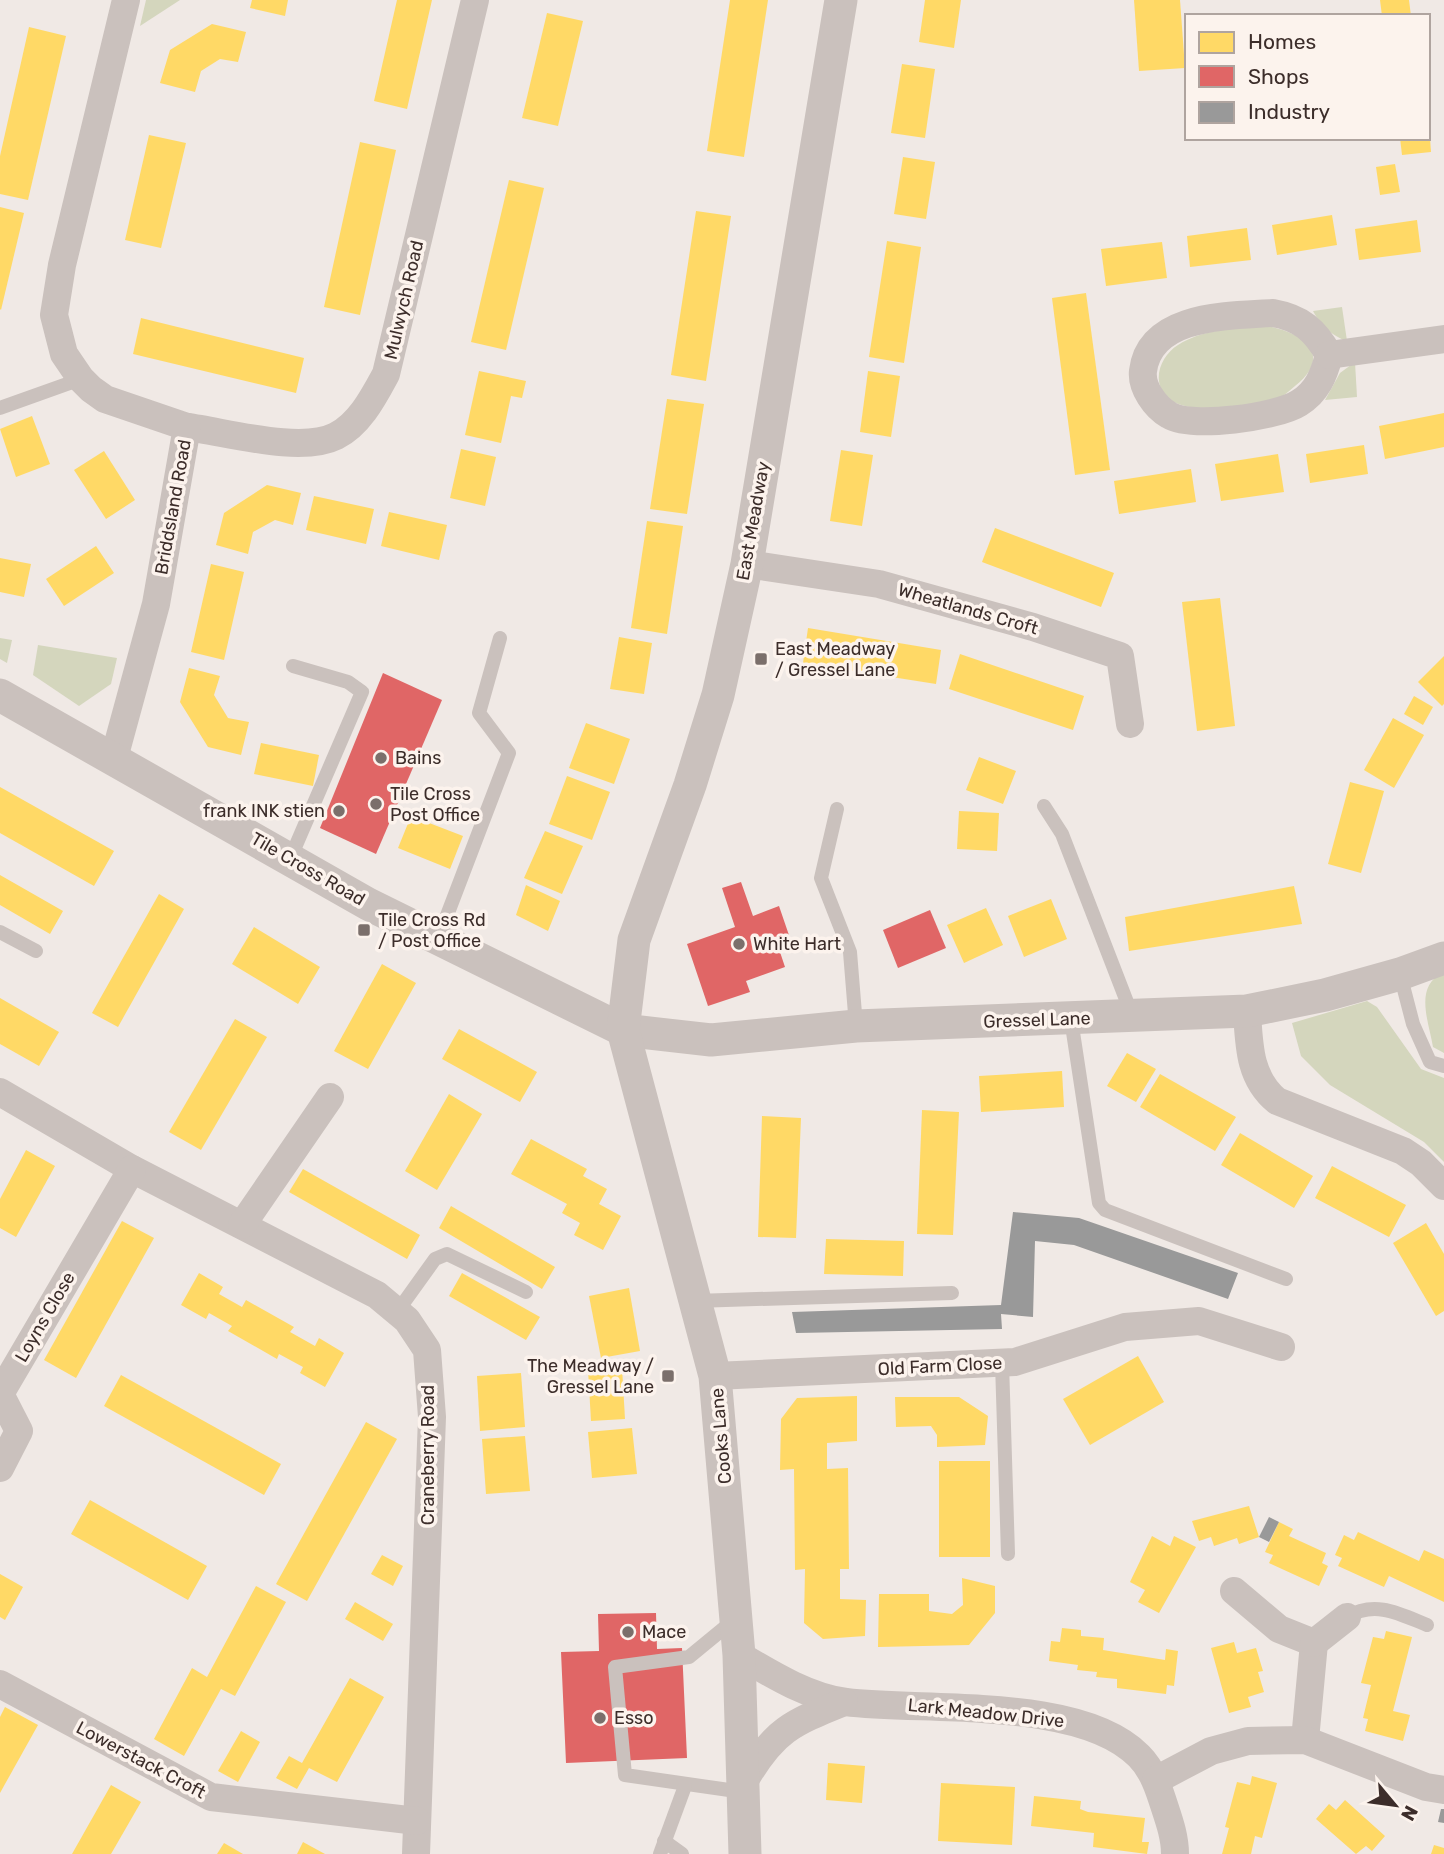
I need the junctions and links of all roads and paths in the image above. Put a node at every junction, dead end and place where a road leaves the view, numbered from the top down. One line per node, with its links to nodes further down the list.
1 (126, 0): 6 (street, Briddsland Road)
2 (475, 0): 8 (street, Mulwych Road)
3 (841, 0): 9 (street, East Meadway)
4 (1444, 339): 5 (street)
5 (1329, 355): 5 (street)
6 (80, 379): 7 (lane); 8 (street, Briddsland Road)
7 (0, 408)
8 (187, 427): 14 (street, Briddsland Road)
9 (747, 564): 13 (street, Wheatlands Croft); 27 (street, East Meadway)
10 (500, 638): 19 (lane)
11 (293, 666): 17 (lane)
12 (0, 695): 14 (street, Tile Cross Road)
13 (1130, 724)
14 (114, 758): 17 (street, Tile Cross Road)
15 (1044, 807): 24 (lane)
16 (837, 809): 26 (lane)
17 (290, 859): 19 (street, Tile Cross Road)
18 (0, 932): 20 (lane)
19 (438, 939): 27 (street, Tile Cross Road)
20 (36, 951)
21 (1444, 958): 22 (street, Gressel Lane)
22 (1400, 974): 23 (street, Gressel Lane); 28 (lane)
23 (1247, 1012): 24 (street, Gressel Lane); 32 (street)
24 (1133, 1017): 25 (street, Gressel Lane)
25 (1071, 1019): 26 (street, Gressel Lane); 34 (lane)
26 (856, 1026): 27 (street, Gressel Lane)
27 (623, 1030): 37 (street, Cooks Lane)
28 (1444, 1066)
29 (0, 1092): 31 (street, Craneberry Road)
30 (330, 1097): 33 (street)
31 (132, 1169): 33 (street, Craneberry Road); 42 (street, Loyns Close)
32 (1444, 1186)
33 (242, 1225): 38 (street, Craneberry Road)
34 (1286, 1279)
35 (526, 1292): 38 (lane)
36 (952, 1293): 37 (lane)
37 (695, 1301): 41 (street, Cooks Lane)
38 (397, 1312): 57 (street, Craneberry Road)
39 (1281, 1347): 40 (street, Old Farm Close)
40 (1002, 1363): 41 (street, Old Farm Close); 43 (lane)
41 (716, 1376): 46 (street, Cooks Lane)
42 (0, 1468)
43 (1008, 1554)
44 (1234, 1591): 48 (street)
45 (1347, 1617): 47 (lane); 48 (street)
46 (736, 1618): 49 (street, Cooks Lane); 54 (lane)
47 (1427, 1625)
48 (1314, 1643): 52 (street)
49 (739, 1655): 51 (street, Lark Meadow Drive); 55 (street, Cooks Lane)
50 (0, 1684): 57 (street, Lowerstack Croft)
51 (844, 1702): 53 (street, Lark Meadow Drive); 55 (street, Lark Meadow Drive)
52 (1305, 1740): 53 (street); 56 (street)
53 (1156, 1780): 62 (street, Lark Meadow Drive)
54 (685, 1786): 55 (lane); 58 (lane)
55 (745, 1786): 61 (street, Cooks Lane)
56 (1444, 1790)
57 (417, 1821): 59 (street, Craneberry Road)
58 (662, 1847): 60 (lane)
59 (416, 1854)
60 (682, 1854)
61 (745, 1854)
62 (1175, 1854)

